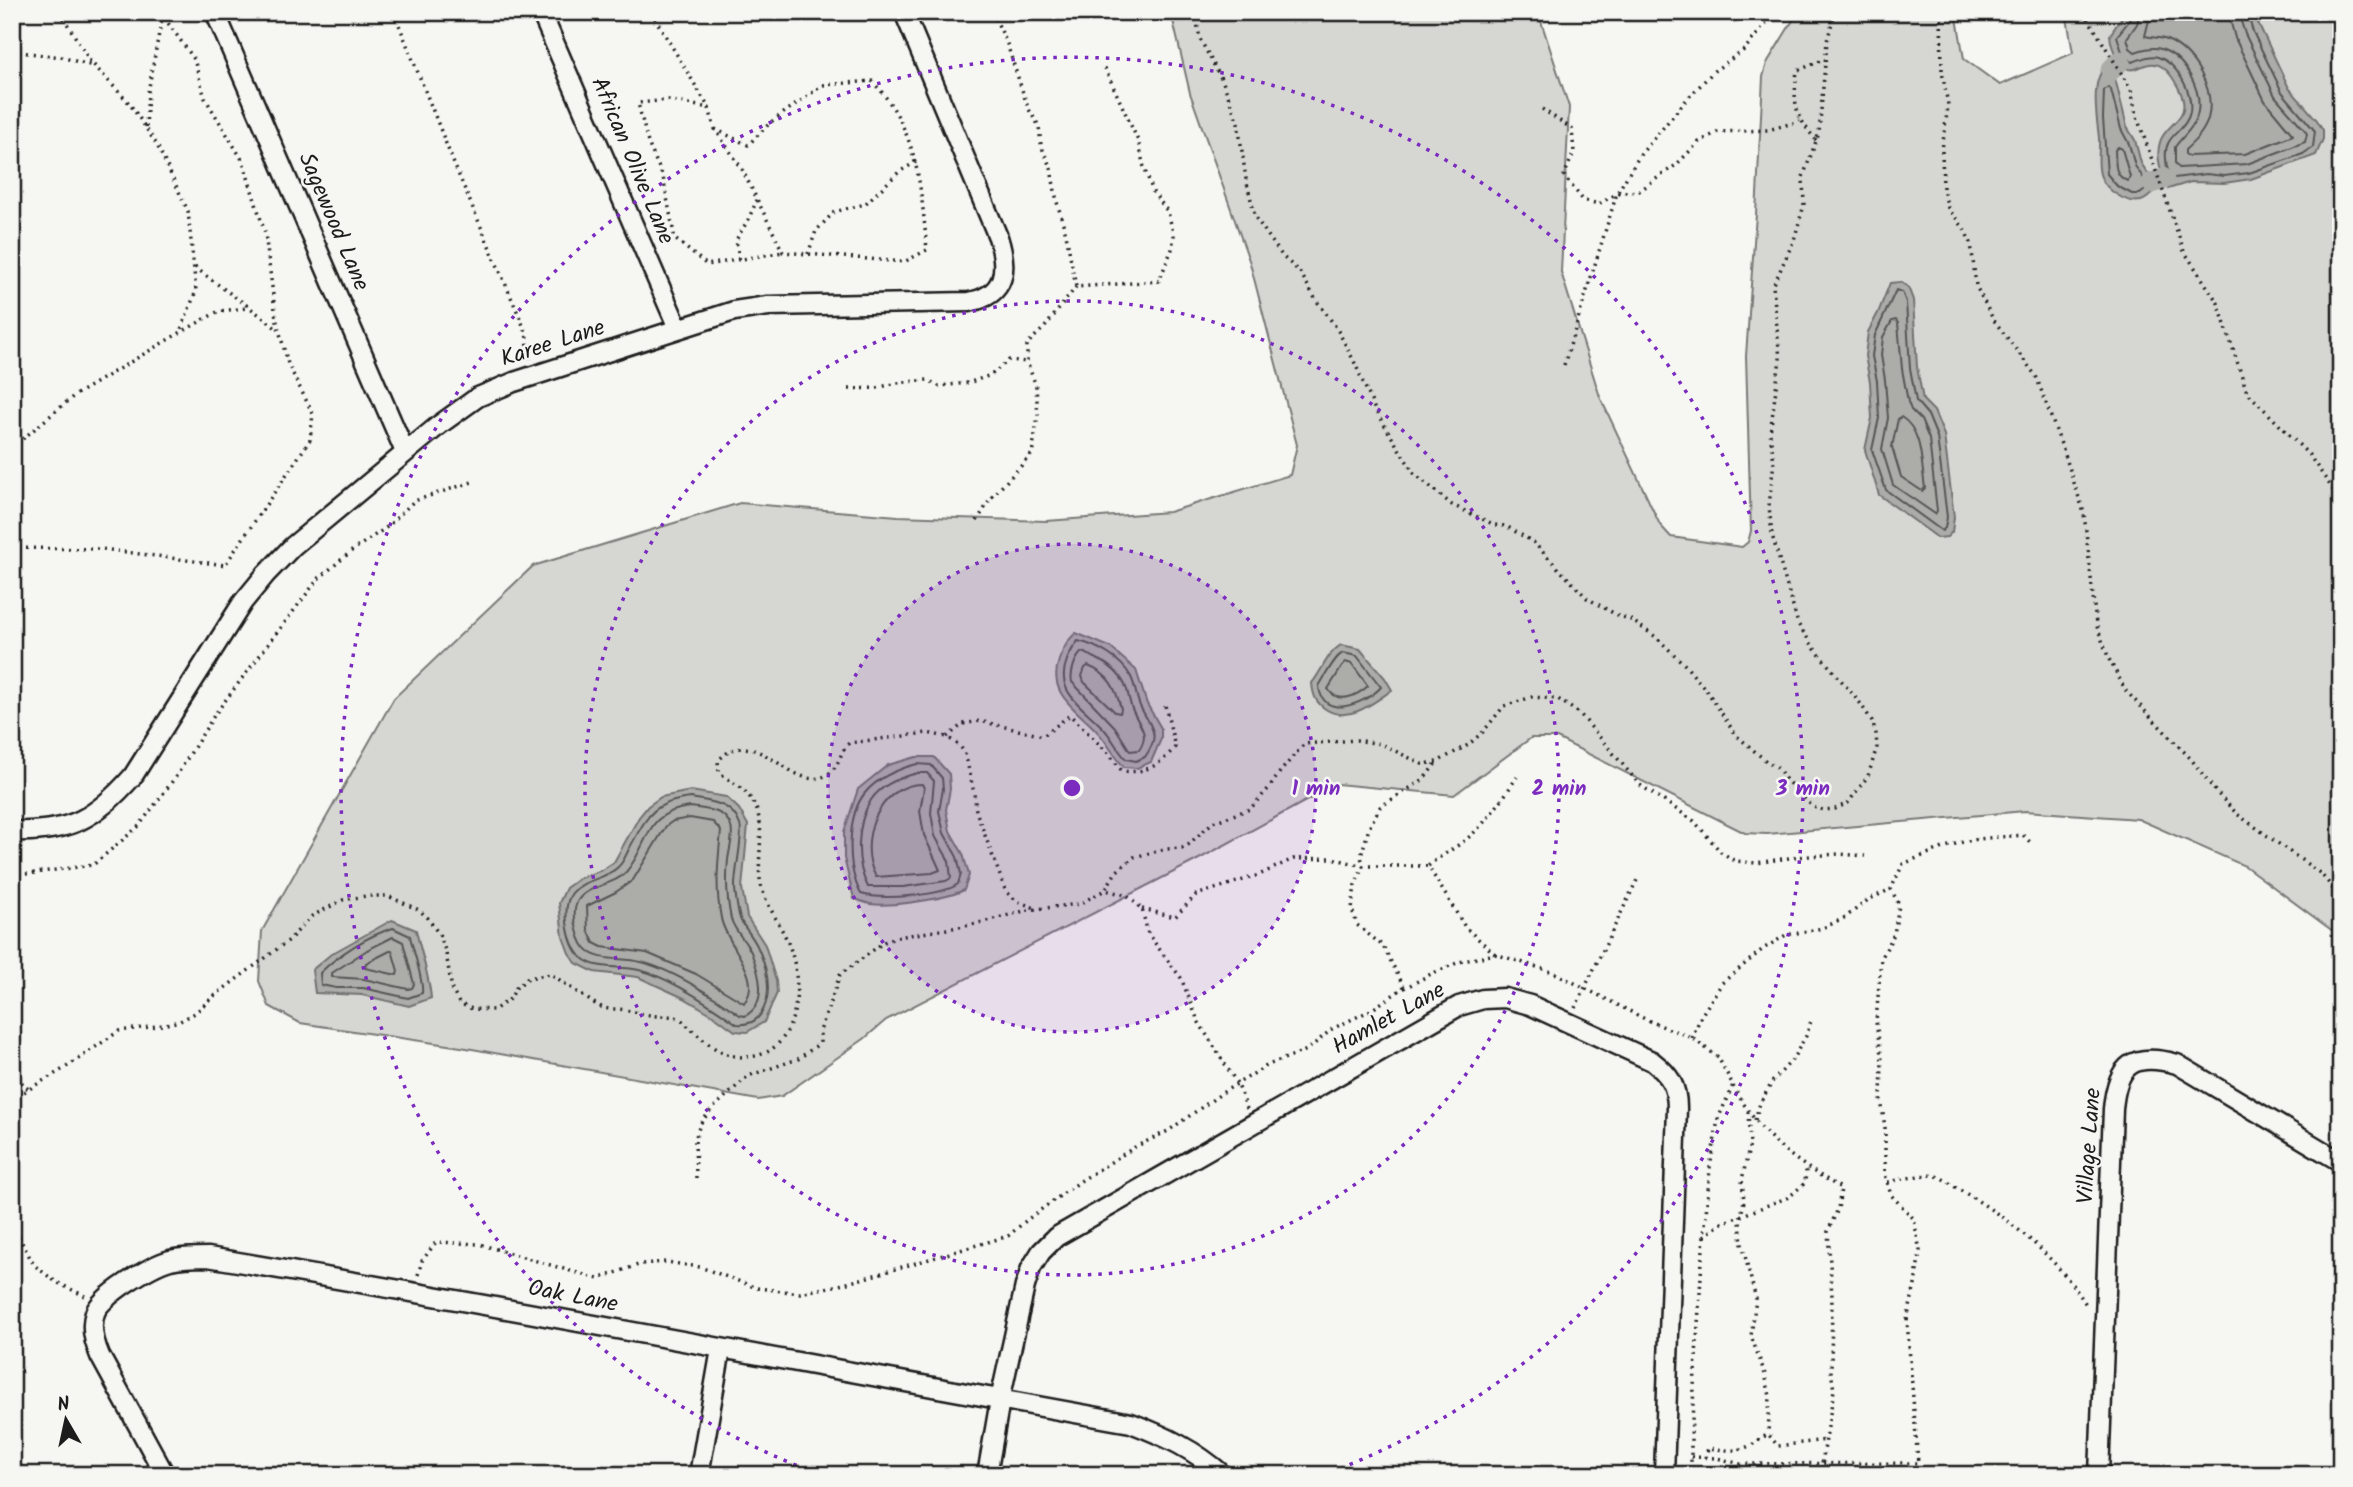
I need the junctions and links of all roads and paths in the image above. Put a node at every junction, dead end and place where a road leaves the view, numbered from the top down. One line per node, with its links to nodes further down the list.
1 (60, 12): 16 (path)
2 (215, 12): 41 (street, Sagewood Lane)
3 (394, 12): 38 (path)
4 (541, 12): 33 (street, African Olive Lane)
5 (651, 12): 18 (path)
6 (904, 12): 33 (street, Karee Lane)
7 (992, 12): 31 (path)
8 (1195, 12): 23 (path)
9 (1768, 12): 25 (path)
10 (1835, 12): 15 (path)
11 (1941, 12): 59 (path)
12 (2084, 12): 43 (path)
13 (161, 14): 21 (path); 34 (path)
14 (12, 51): 16 (path)
15 (1825, 59): 20 (path); 23 (path)
16 (95, 66): 21 (path)
17 (1104, 66): 31 (path)
18 (709, 108): 22 (path); 29 (path)
19 (1542, 108): 25 (path)
20 (1800, 121): 23 (path); 25 (path)
21 (146, 129): 30 (path)
22 (715, 129): 24 (path); 26 (path)
23 (1816, 140)
24 (916, 162): 28 (path); 28 (path)
25 (1618, 193): 37 (path)
26 (757, 200): 27 (path); 29 (path)
27 (783, 252): 28 (path); 29 (path)
28 (808, 254)
29 (739, 259)
30 (194, 266): 32 (path); 35 (path)
31 (1076, 287): 36 (path)
32 (248, 308): 34 (path); 35 (path)
33 (678, 328): 38 (street, Karee Lane)
34 (279, 331): 45 (path)
35 (180, 332): 40 (path)
36 (1027, 362): 39 (path); 44 (path)
37 (1564, 365)
38 (533, 375): 41 (street, Karee Lane)
39 (849, 389)
40 (12, 448)
41 (405, 452): 50 (street, Karee Lane)
42 (472, 482): 55 (path)
43 (2341, 501)
44 (978, 521)
45 (12, 548)
46 (1164, 701): 47 (path)
47 (947, 737): 60 (path); 71 (path)
48 (1437, 762): 52 (path); 53 (path); 58 (path)
49 (1517, 777): 54 (path)
50 (12, 831)
51 (2030, 842): 57 (path)
52 (1865, 856)
53 (1363, 866): 54 (path); 61 (path); 63 (path)
54 (1428, 866): 62 (path)
55 (12, 876)
56 (1639, 878): 64 (path)
57 (1891, 889): 67 (path); 79 (path)
58 (1105, 890): 60 (path); 61 (path)
59 (2341, 898)
60 (1038, 909): 78 (path)
61 (1142, 909): 69 (path)
62 (1495, 954): 63 (path); 64 (path)
63 (1405, 988): 69 (path)
64 (1585, 988): 66 (path); 67 (path)
65 (1812, 1018): 74 (path)
66 (1567, 1022): 75 (street, Hamlet Lane); 97 (street, Hamlet Lane)
67 (1692, 1038): 70 (path)
68 (12, 1073): 71 (path)
69 (1238, 1085): 75 (path); 83 (path)
70 (1733, 1085): 73 (path); 82 (path)
71 (28, 1089): 72 (path)
72 (12, 1099)
73 (1748, 1112): 74 (path); 80 (path)
74 (1755, 1120): 77 (path)
75 (1255, 1124): 87 (street, Hamlet Lane)
76 (2341, 1162): 85 (street, Village Lane)
77 (1806, 1167): 80 (path); 89 (path)
78 (696, 1178)
79 (1888, 1182): 85 (path); 92 (path)
80 (1741, 1214): 82 (path); 88 (path)
81 (12, 1224): 84 (path)
82 (1704, 1236): 90 (path)
83 (413, 1291): 84 (street, Oak Lane); 86 (street, Oak Lane)
84 (95, 1310): 93 (street)
85 (2106, 1311): 100 (street, Village Lane)
86 (721, 1349): 87 (street, Oak Lane); 94 (street)
87 (1000, 1400): 95 (street, Hamlet Lane); 96 (street, Oak Lane)
88 (1768, 1434): 89 (path); 91 (path)
89 (1826, 1440): 92 (path)
90 (1691, 1457): 91 (path); 98 (path)
91 (1705, 1458): 92 (path)
92 (1822, 1464): 99 (path)
93 (166, 1475)
94 (699, 1475)
95 (987, 1475)
96 (1223, 1475)
97 (1664, 1475)
98 (1691, 1475)
99 (1820, 1475)
100 (2099, 1475)

